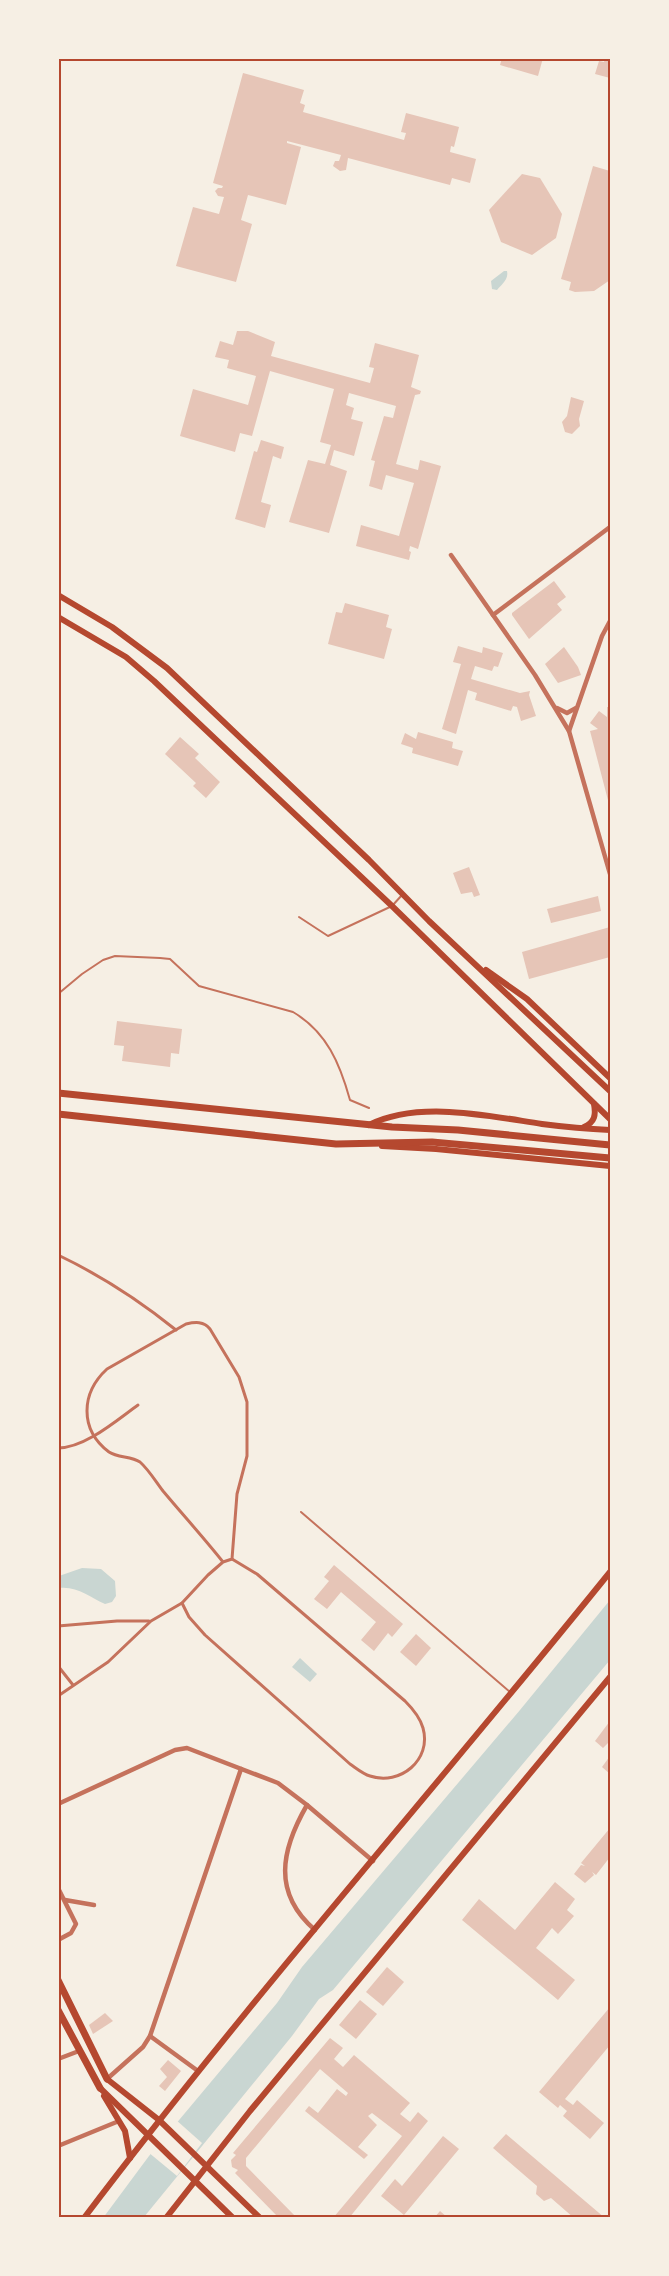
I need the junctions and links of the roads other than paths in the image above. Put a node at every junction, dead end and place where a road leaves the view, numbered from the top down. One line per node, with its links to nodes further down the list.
1 (610, 527): 4 (street)
2 (451, 555): 4 (street)
3 (58, 595): 11 (main road)
4 (493, 615): 7 (street)
5 (58, 617): 12 (main road)
6 (610, 621): 8 (street)
7 (554, 704): 8 (street); 9 (street)
8 (579, 704): 9 (street)
9 (569, 731): 10 (street)
10 (610, 871)
11 (403, 895): 12 (lane); 14 (main road)
12 (392, 906): 13 (lane); 19 (main road)
13 (299, 917)
14 (473, 962): 16 (main road); 17 (main road)
15 (58, 994): 20 (lane)
16 (610, 1078)
17 (610, 1091)
18 (58, 1093): 23 (main road)
19 (594, 1103): 22 (main road); 24 (main road)
20 (369, 1108)
21 (58, 1114): 26 (main road)
22 (610, 1119)
23 (369, 1125): 24 (main road); 27 (main road)
24 (580, 1128): 25 (main road)
25 (610, 1130)
26 (336, 1144): 28 (main road); 29 (main road)
27 (610, 1144)
28 (610, 1158)
29 (610, 1166)
30 (58, 1255): 31 (street)
31 (176, 1330): 33 (street); 36 (street)
32 (138, 1405): 33 (street)
33 (94, 1436): 34 (street); 37 (street)
34 (58, 1448)
35 (301, 1512): 45 (lane)
36 (232, 1559): 37 (street); 39 (street)
37 (223, 1562): 39 (street)
38 (610, 1572): 45 (main road)
39 (182, 1603): 40 (street)
40 (151, 1621): 41 (street); 44 (street)
41 (58, 1626)
42 (58, 1666): 44 (street)
43 (610, 1677): 69 (main road)
44 (73, 1685): 46 (street)
45 (512, 1694): 50 (main road)
46 (58, 1696)
47 (241, 1769): 48 (street); 49 (street); 58 (street)
48 (58, 1804)
49 (307, 1805): 50 (street); 54 (street)
50 (372, 1861): 54 (main road)
51 (58, 1888): 52 (street)
52 (64, 1900): 53 (street); 55 (street)
53 (94, 1905)
54 (315, 1930): 61 (main road)
55 (58, 1940)
56 (58, 1980): 62 (main road)
57 (58, 2010): 59 (main road)
58 (150, 2036): 61 (street); 62 (street)
59 (79, 2051): 60 (street); 63 (main road)
60 (58, 2059)
61 (198, 2071): 65 (main road)
62 (107, 2079): 65 (main road)
63 (100, 2088): 64 (main road); 66 (main road)
64 (119, 2121): 67 (street); 68 (main road)
65 (162, 2123): 66 (main road); 69 (main road)
66 (150, 2137): 68 (main road); 70 (main road)
67 (58, 2146)
68 (130, 2158): 71 (main road)
69 (206, 2165): 70 (main road); 74 (main road)
70 (195, 2180): 72 (main road); 73 (main road)
71 (84, 2217)
72 (166, 2217)
73 (233, 2217)
74 (260, 2217)

